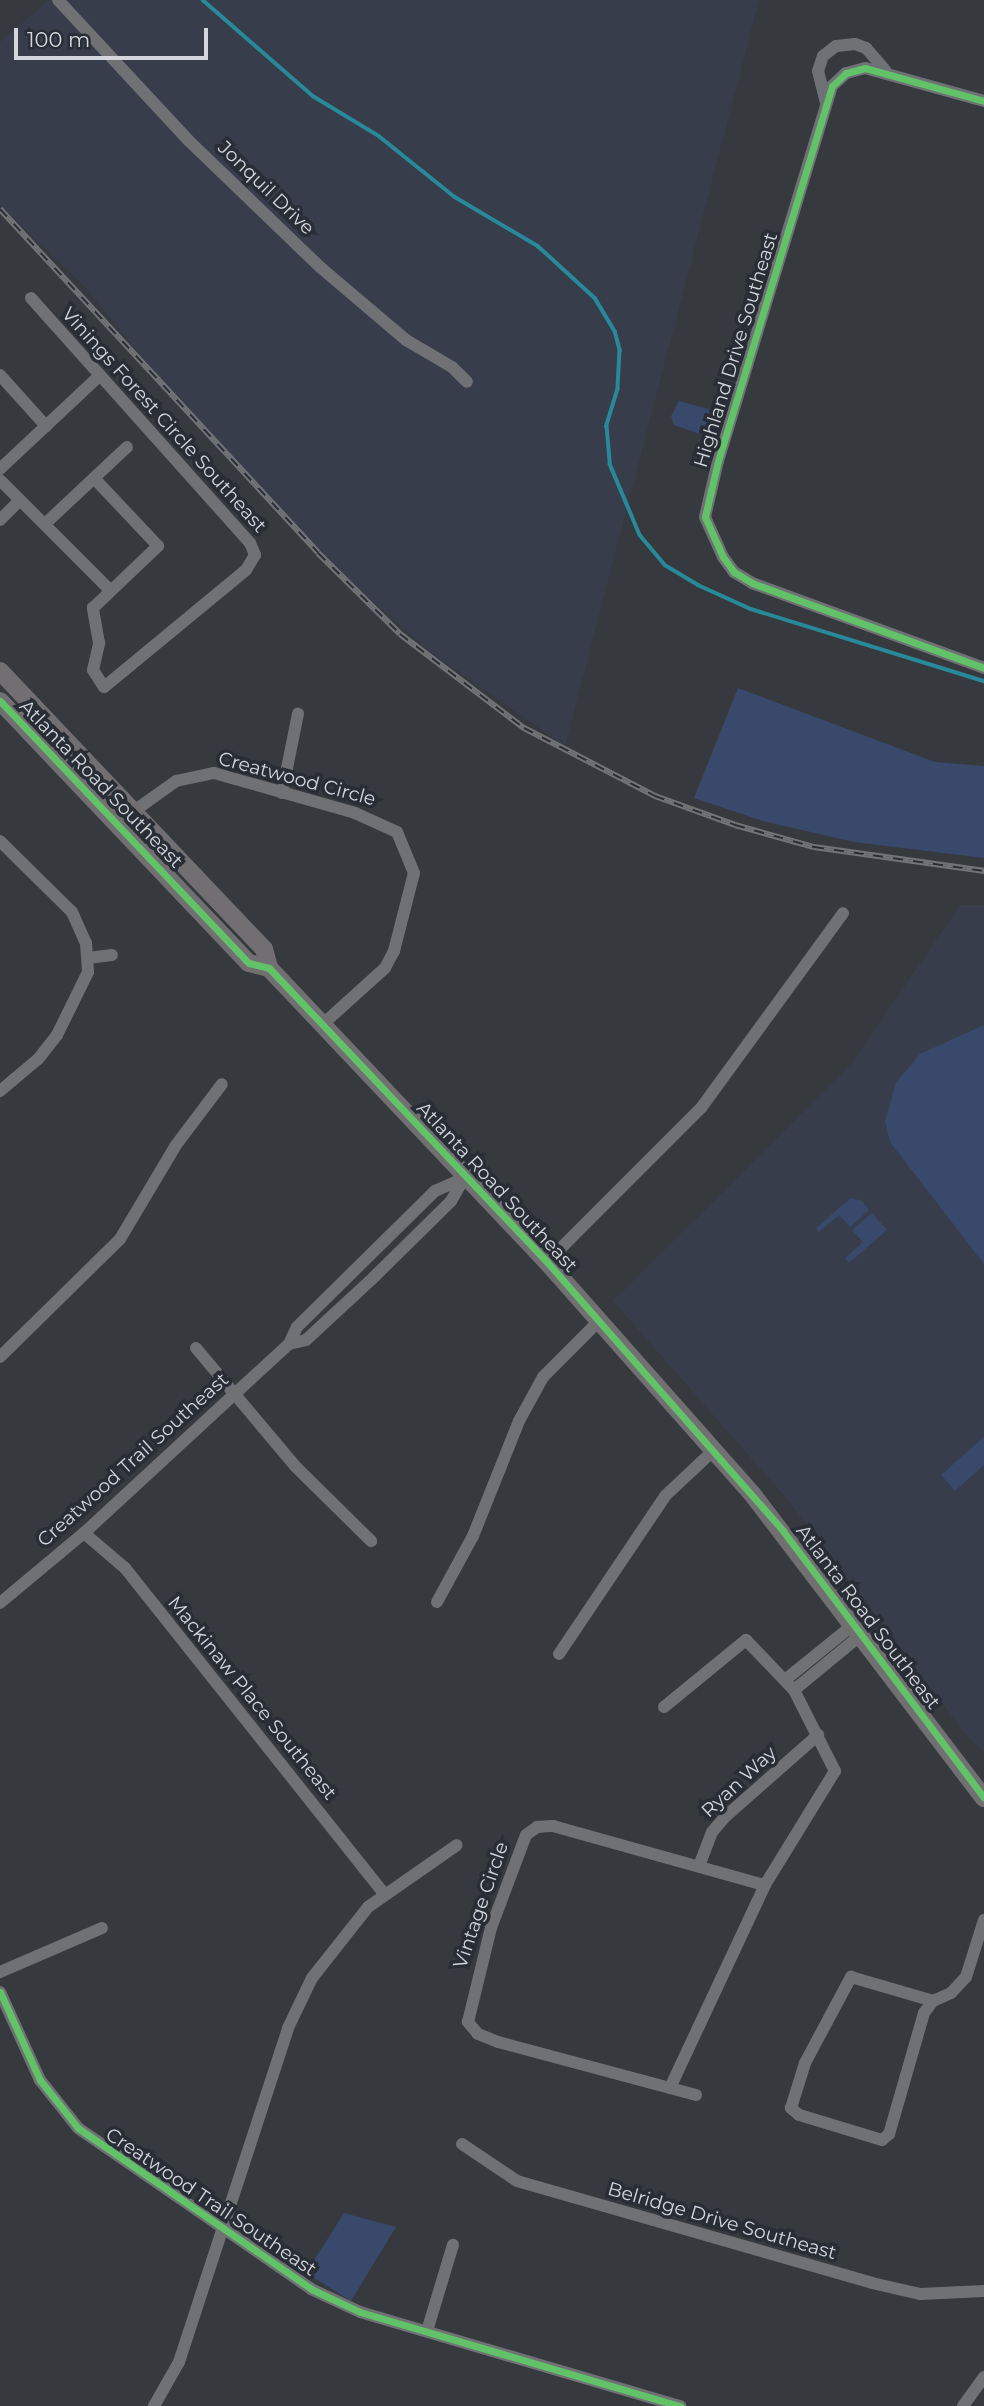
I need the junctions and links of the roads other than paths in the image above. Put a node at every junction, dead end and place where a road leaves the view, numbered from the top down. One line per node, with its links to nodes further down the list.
1 (58, 0): 8 (street, Jonquil Drive)
2 (885, 70): 3 (street, Highland Drive Southeast); 4 (street, Highland Drive Southeast); 4 (street)
3 (984, 101)
4 (826, 103): 18 (street, Highland Drive Southeast)
5 (31, 298): 7 (street, Vinings Forest Circle Southeast)
6 (0, 375): 9 (street)
7 (98, 377): 9 (street); 17 (street, Vinings Forest Circle Southeast)
8 (467, 382)
9 (46, 426): 11 (street)
10 (127, 447): 12 (street)
11 (0, 469)
12 (93, 478): 16 (street); 17 (street, Vinings Forest Circle Southeast)
13 (0, 481): 14 (street)
14 (19, 501): 15 (street); 16 (street)
15 (0, 520)
16 (46, 523): 17 (street)
17 (109, 589)
18 (984, 668)
19 (0, 671): 23 (main road, Atlanta Road Southeast)
20 (0, 701): 28 (main road, Atlanta Road Southeast)
21 (298, 714): 22 (street)
22 (282, 793): 23 (street, Creatwood Circle); 29 (street, Creatwood Circle)
23 (134, 811): 28 (main road, Atlanta Road Southeast)
24 (0, 841): 27 (street)
25 (842, 913): 33 (street)
26 (112, 955): 27 (street)
27 (88, 958): 31 (street)
28 (269, 968): 29 (main road, Atlanta Road Southeast)
29 (323, 1024): 32 (main road, Atlanta Road Southeast)
30 (222, 1084): 37 (street)
31 (0, 1091)
32 (466, 1177): 33 (main road, Atlanta Road Southeast); 35 (street, Creatwood Trail Southeast); 35 (street, Creatwood Trail Southeast)
33 (547, 1262): 34 (main road, Atlanta Road Southeast)
34 (598, 1322): 39 (main road, Atlanta Road Southeast); 43 (street)
35 (289, 1344): 38 (street, Creatwood Trail Southeast)
36 (196, 1348): 38 (street)
37 (0, 1357)
38 (234, 1395): 40 (street, Creatwood Trail Southeast); 41 (street)
39 (713, 1451): 44 (main road, Atlanta Road Southeast); 45 (street)
40 (84, 1533): 42 (street, Creatwood Trail Southeast); 54 (street, Mackinaw Place Southeast)
41 (371, 1541)
42 (0, 1602)
43 (437, 1602)
44 (857, 1629): 46 (street); 49 (main road, Atlanta Road Southeast)
45 (559, 1654)
46 (790, 1685): 47 (street); 48 (street)
47 (664, 1707)
48 (818, 1735): 52 (street, Ryan Way); 53 (street)
49 (977, 1775): 50 (main road, Atlanta Road Southeast)
50 (984, 1798)
51 (457, 1844): 54 (street)
52 (699, 1866): 53 (street, Vintage Circle); 60 (street, Vintage Circle)
53 (765, 1885): 60 (street)
54 (384, 1894): 63 (street)
55 (984, 1920): 59 (street)
56 (102, 1928): 57 (street)
57 (0, 1972)
58 (0, 1992): 63 (street, Creatwood Trail Southeast)
59 (933, 2001): 59 (street)
60 (670, 2088): 61 (street, Vintage Circle)
61 (696, 2095)
62 (462, 2144): 65 (street, Belridge Drive Southeast)
63 (221, 2228): 66 (street, Creatwood Trail Southeast); 68 (street)
64 (453, 2245): 66 (street)
65 (984, 2291)
66 (427, 2331): 69 (street, Creatwood Trail Southeast)
67 (984, 2377): 70 (street)
68 (154, 2406)
69 (680, 2406)
70 (963, 2406)

